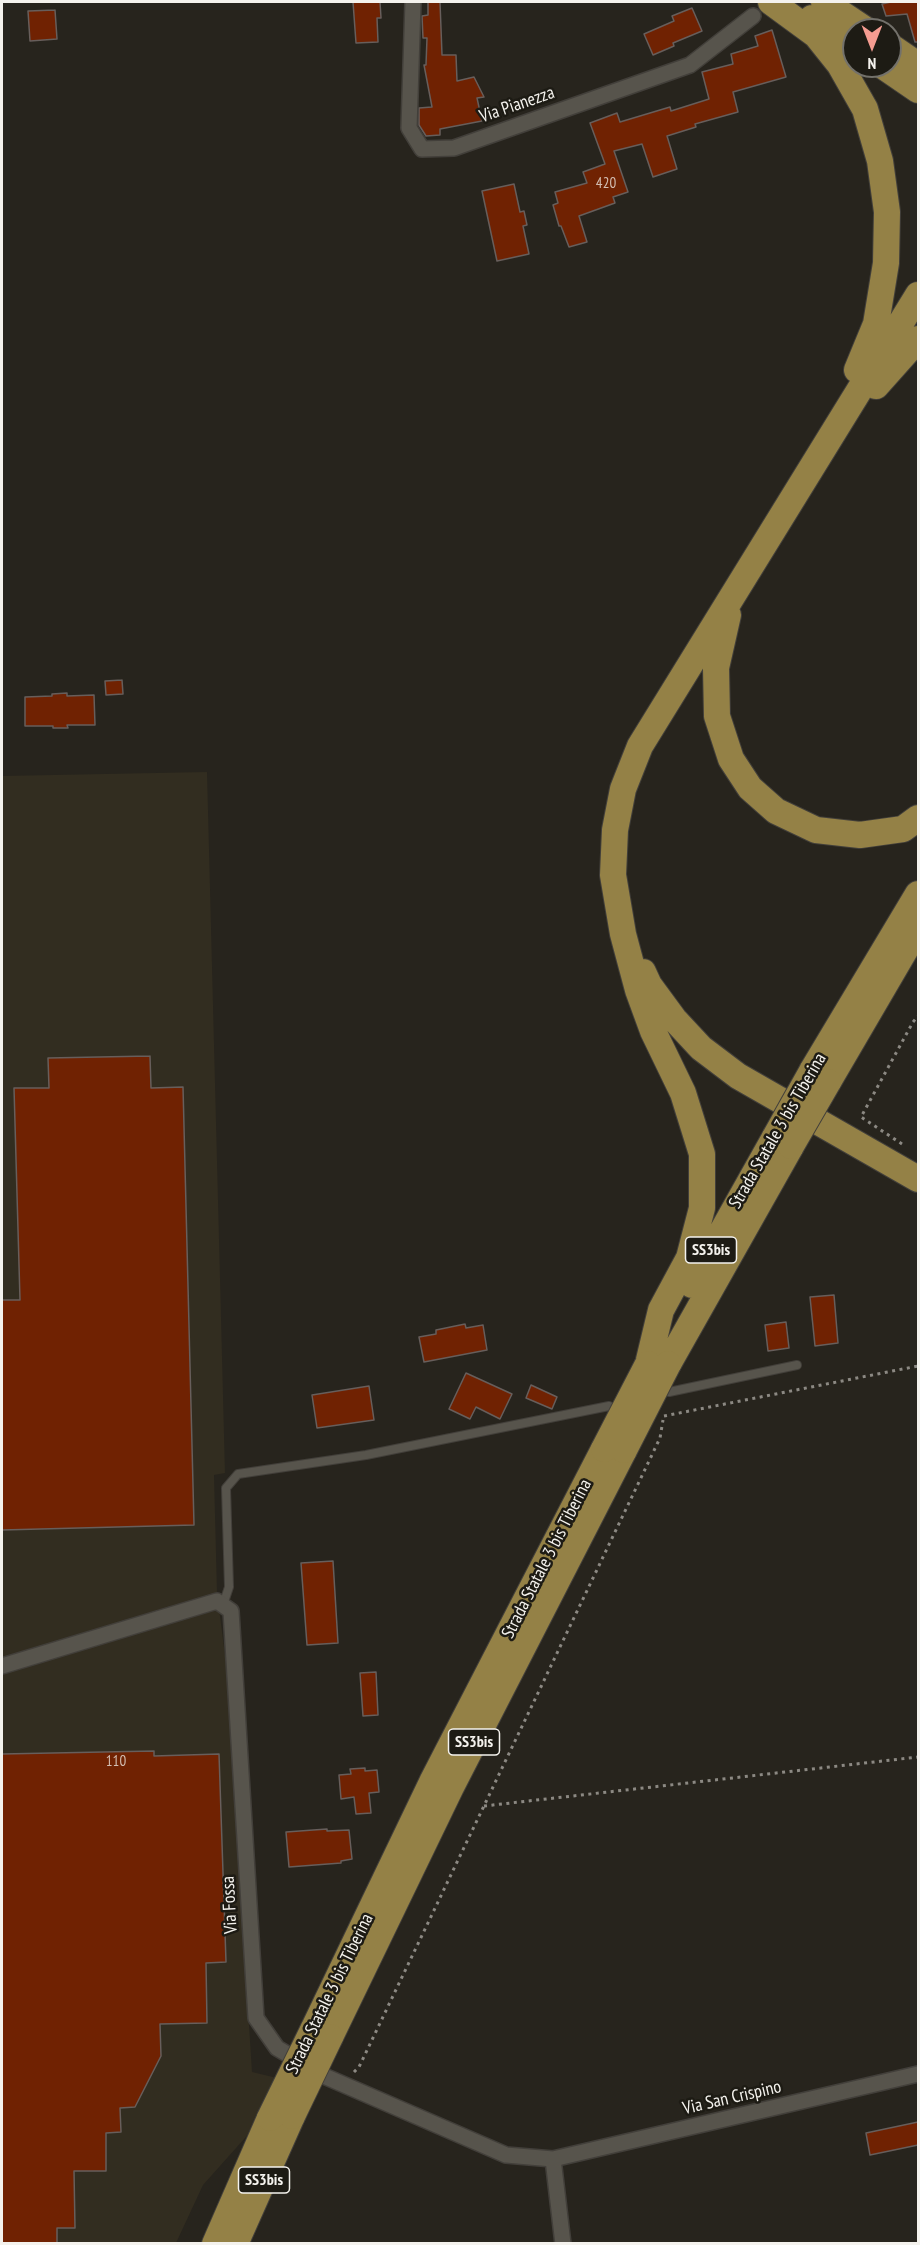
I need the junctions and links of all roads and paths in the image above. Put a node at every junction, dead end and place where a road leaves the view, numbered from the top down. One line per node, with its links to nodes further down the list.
1 (413, 2): 4 (street, Via Pianezza)
2 (790, 2): 6 (highway)
3 (824, 2): 5 (highway)
4 (762, 9): 13 (highway)
5 (848, 18)
6 (842, 38)
7 (902, 54): 8 (highway)
8 (918, 65)
9 (900, 78): 10 (highway)
10 (918, 90)
11 (918, 295): 13 (highway)
12 (918, 339): 13 (highway)
13 (829, 437): 14 (highway)
14 (732, 594): 15 (highway); 18 (highway)
15 (918, 818)
16 (918, 894): 21 (highway, Strada Statale 3 bis Tiberina / SS3bis)
17 (918, 928): 21 (highway, Strada Statale 3 bis Tiberina / SS3bis)
18 (623, 934): 23 (highway); 24 (highway)
19 (918, 952): 21 (highway)
20 (918, 1016): 22 (path)
21 (820, 1077): 24 (highway, Strada Statale 3 bis Tiberina / SS3bis, bridge)
22 (909, 1149)
23 (918, 1179)
24 (658, 1364): 36 (highway, Strada Statale 3 bis Tiberina / SS3bis, bridge)
25 (797, 1365): 27 (lane)
26 (918, 1366): 29 (path)
27 (669, 1392): 29 (path)
28 (609, 1406): 30 (lane)
29 (664, 1416): 33 (path)
30 (224, 1605): 31 (street); 35 (street, Via Fossa)
31 (2, 1666)
32 (918, 1757): 33 (path)
33 (484, 1806): 35 (path)
34 (918, 2074): 37 (street, Via San Crispino)
35 (342, 2084): 37 (street, Via Fossa)
36 (281, 2117): 38 (highway, Strada Statale 3 bis Tiberina / SS3bis); 39 (highway, Strada Statale 3 bis Tiberina / SS3bis)
37 (553, 2159): 40 (street)
38 (215, 2244)
39 (235, 2244)
40 (563, 2244)

